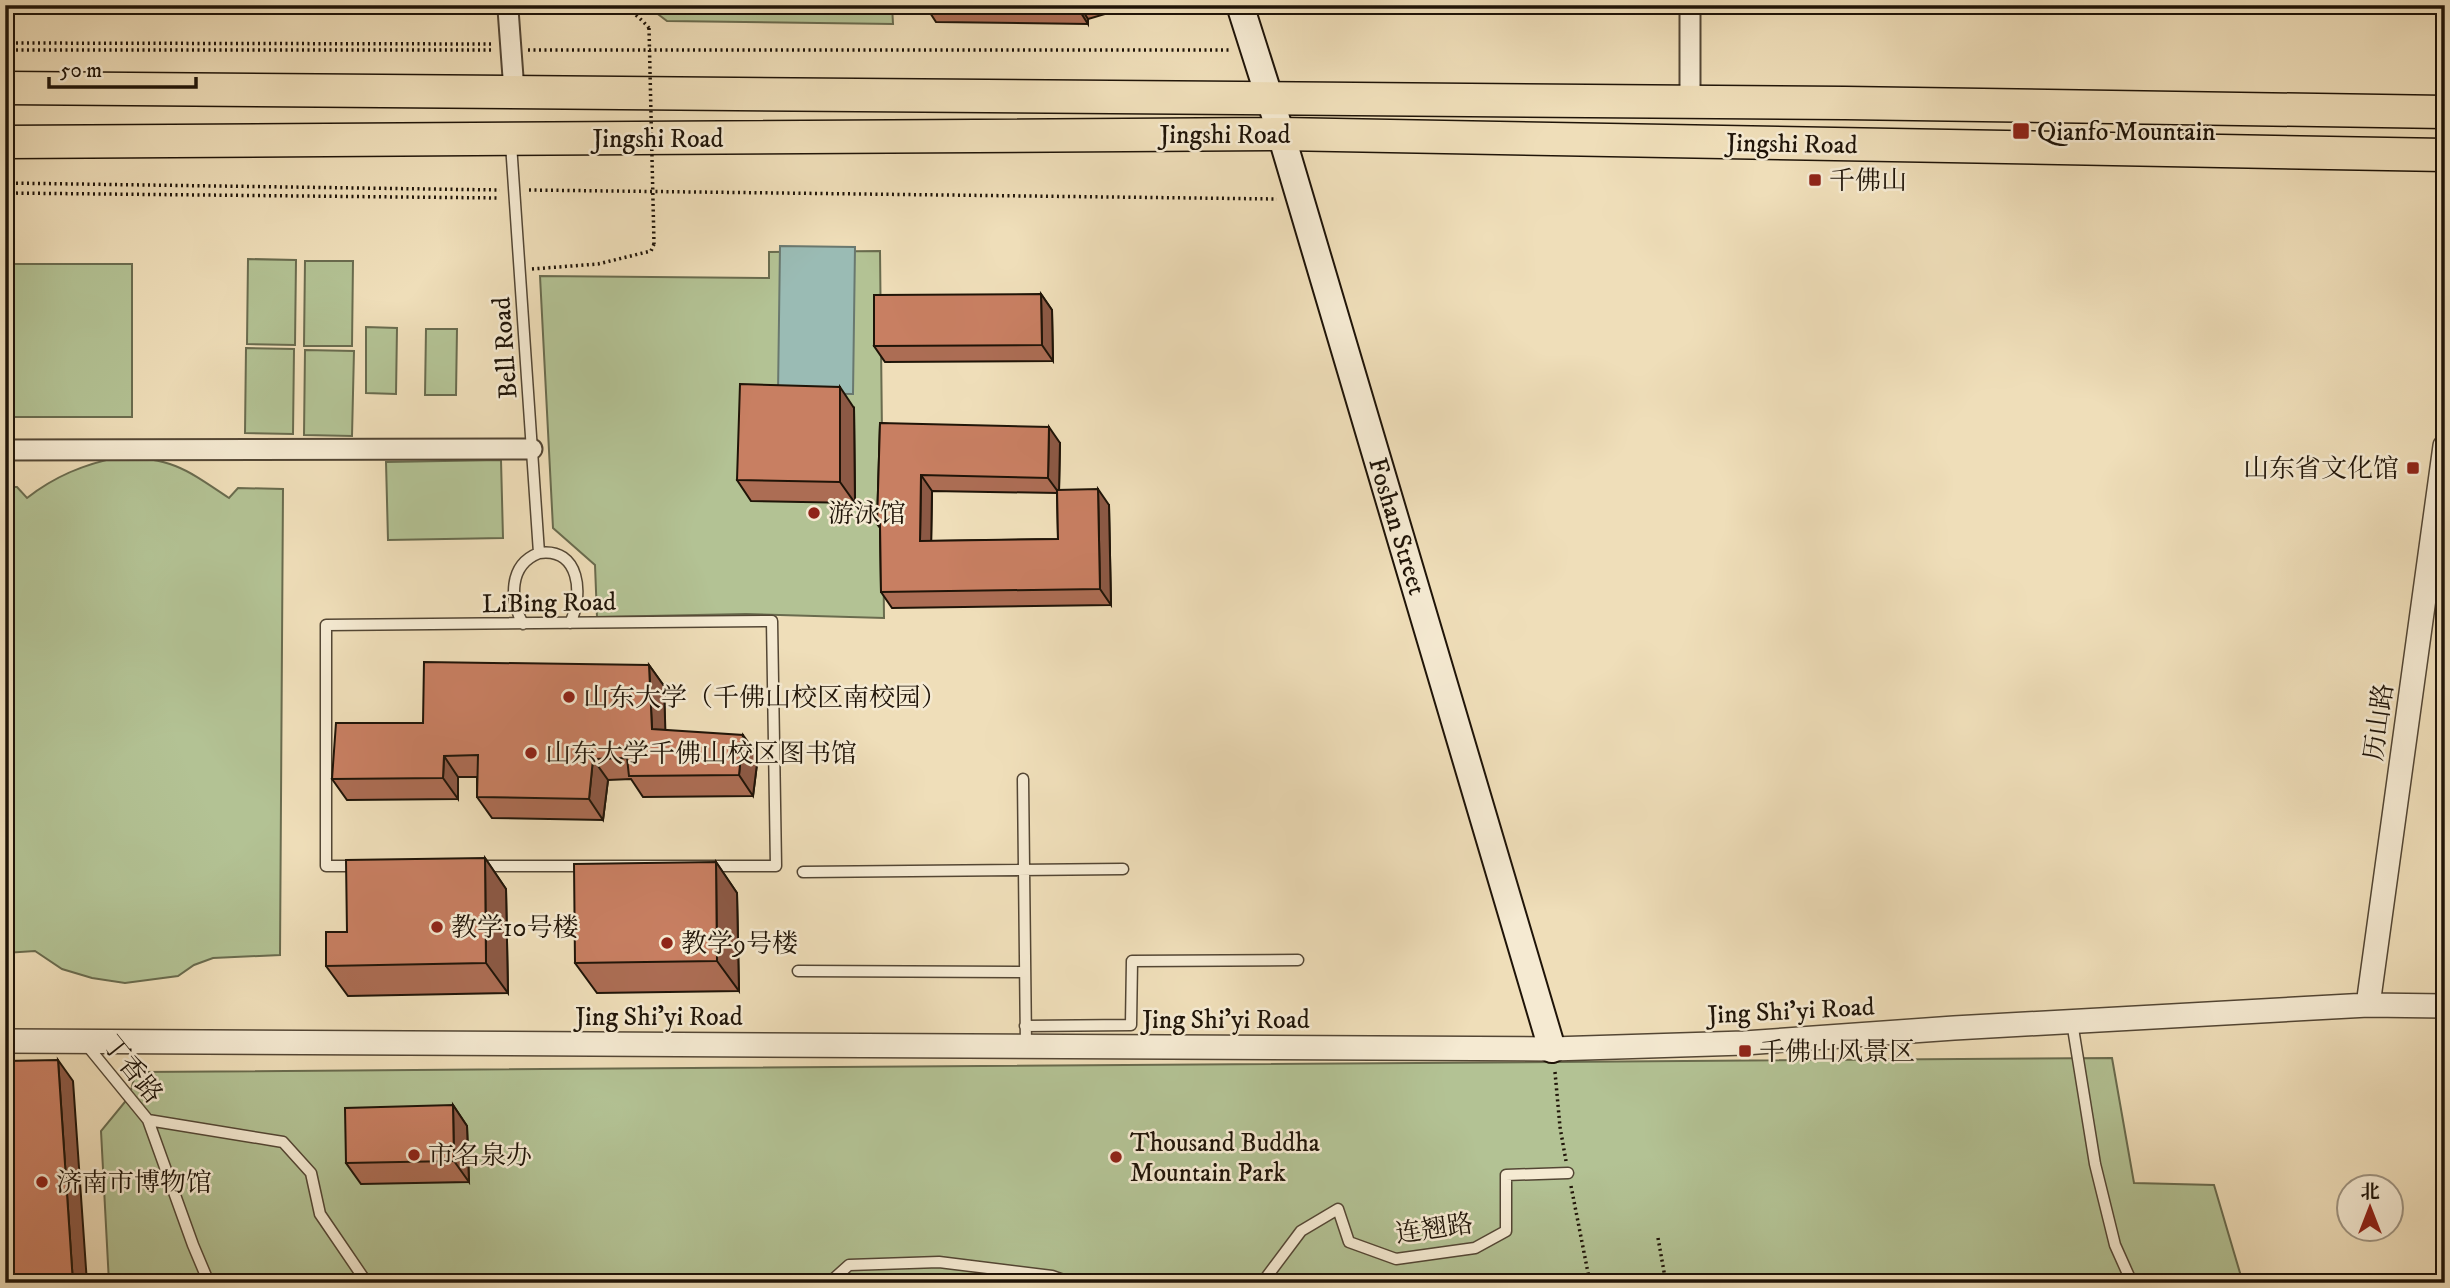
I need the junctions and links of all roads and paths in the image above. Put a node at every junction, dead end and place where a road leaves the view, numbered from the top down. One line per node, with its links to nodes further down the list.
1 (1240, 5): 7 (main road, Foshan Street)
2 (1690, 5): 11 (street)
3 (508, 6): 5 (street); 21 (path, bridge)
4 (5, 43): 5 (path)
5 (511, 47): 6 (path); 7 (path); 9 (street)
6 (5, 50)
7 (1254, 50): 10 (main road, Foshan Street)
8 (5, 88): 9 (highway, Jingshi Road)
9 (514, 92): 10 (highway, Jingshi Road)
10 (1269, 98): 11 (highway, Jingshi Road); 13 (main road, Foshan Street)
11 (1690, 102): 12 (highway, Jingshi Road)
12 (2445, 112)
13 (1281, 134): 14 (highway, Jingshi Road); 16 (highway, Jingshi Road); 20 (main road, Foshan Street)
14 (511, 139): 15 (highway, Jingshi Road); 19 (lane, Bell Road)
15 (5, 142)
16 (2445, 155)
17 (5, 183): 19 (path)
18 (5, 193): 19 (path)
19 (514, 194): 20 (path); 21 (lane, Bell Road)
20 (1301, 200): 41 (main road, Foshan Street)
21 (520, 269): 23 (lane, Bell Road)
22 (2445, 446): 35 (street, 历山路)
23 (532, 449): 24 (street); 25 (lane, Bell Road)
24 (5, 450)
25 (539, 554): 26 (lane); 27 (lane)
26 (570, 623): 27 (lane, LiBing Road); 27 (lane, LiBing Road)
27 (523, 624)
28 (1023, 779): 30 (lane)
29 (1123, 869): 30 (lane)
30 (1025, 870): 31 (lane); 34 (lane)
31 (803, 872)
32 (1298, 960): 38 (lane)
33 (798, 971): 34 (lane)
34 (1026, 972): 38 (lane)
35 (2368, 1005): 36 (street, Jing Shi'yi Road); 37 (street, Jing Shi'yi Road)
36 (2445, 1006)
37 (2072, 1022): 41 (street, Jing Shi'yi Road); 51 (lane)
38 (1026, 1036): 39 (street, Jing Shi'yi Road); 41 (street, Jing Shi'yi Road)
39 (83, 1040): 40 (street, Jing Shi'yi Road); 42 (lane, 丁香路)
40 (5, 1041)
41 (1552, 1049)
42 (148, 1120): 45 (lane, 丁香路); 46 (lane)
43 (1568, 1172): 49 (lane, 连翘路)
44 (1658, 1238): 50 (path)
45 (209, 1283)
46 (367, 1283)
47 (830, 1283): 48 (lane)
48 (1072, 1283)
49 (1262, 1283)
50 (1666, 1283)
51 (2132, 1283)

